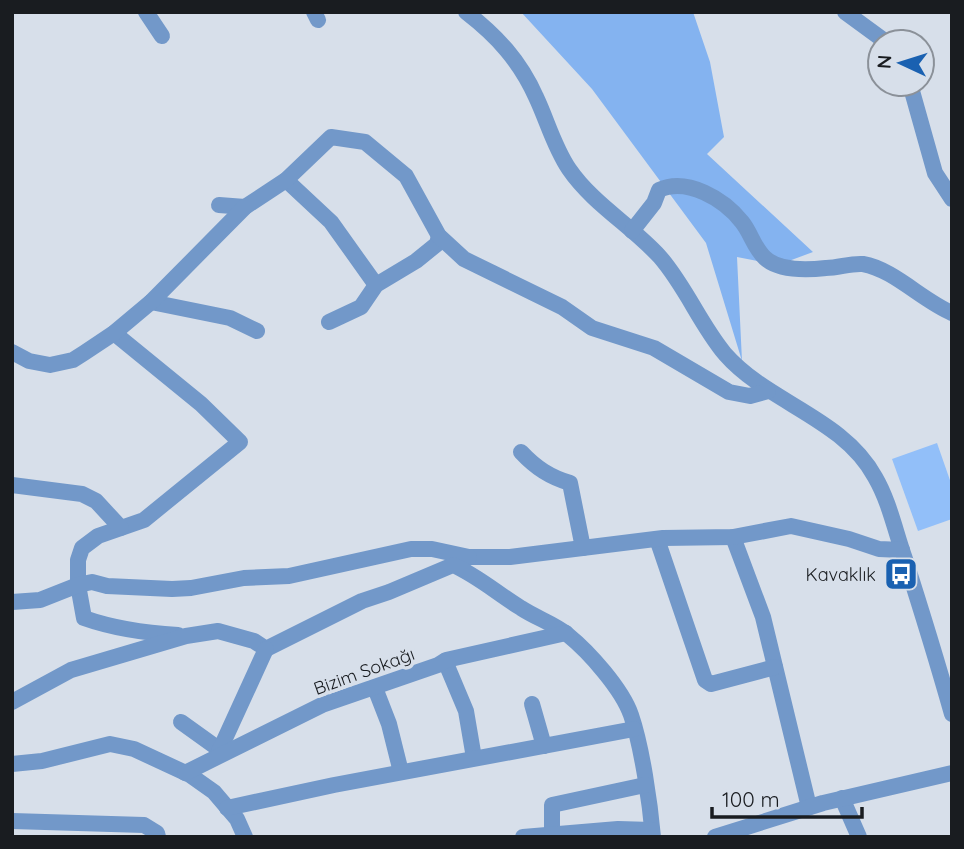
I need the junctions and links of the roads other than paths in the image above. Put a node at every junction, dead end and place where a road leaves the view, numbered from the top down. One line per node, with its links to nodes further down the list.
1 (146, 12): 5 (street)
2 (466, 12): 11 (street)
3 (845, 12): 4 (street)
4 (867, 28)
5 (162, 36)
6 (914, 98): 8 (street)
7 (286, 180): 10 (street); 12 (street); 13 (street)
8 (952, 199)
9 (219, 205): 10 (street)
10 (244, 207): 14 (street)
11 (632, 231): 15 (street); 20 (street)
12 (439, 236): 13 (street); 20 (street)
13 (376, 285): 16 (street)
14 (151, 302): 17 (street); 18 (street)
15 (952, 313)
16 (329, 322)
17 (257, 331)
18 (114, 333): 19 (street); 23 (street)
19 (12, 352)
20 (768, 391): 27 (street)
21 (521, 452): 26 (street)
22 (12, 485): 23 (street)
23 (121, 528): 30 (street)
24 (733, 537): 25 (street); 27 (street); 36 (street)
25 (657, 539): 26 (street); 36 (street)
26 (583, 548): 28 (street)
27 (902, 550): 40 (street)
28 (469, 557): 29 (street); 30 (street)
29 (453, 565): 32 (street); 34 (street)
30 (78, 585): 31 (street); 33 (street)
31 (12, 601)
32 (566, 633): 35 (street, Bizim Sokağı); 42 (street)
33 (186, 636): 34 (street); 38 (street)
34 (266, 649): 44 (street)
35 (445, 661): 37 (street, Bizim Sokağı); 45 (street)
36 (775, 667): 52 (street)
37 (375, 688): 44 (street, Bizim Sokağı); 47 (street)
38 (12, 702)
39 (532, 704): 43 (street)
40 (952, 714)
41 (181, 722): 44 (street)
42 (634, 729): 43 (street); 50 (street)
43 (544, 746): 45 (street)
44 (218, 753): 48 (street, Bizim Sokağı)
45 (474, 758): 47 (street)
46 (12, 764): 48 (street)
47 (401, 772): 53 (street)
48 (185, 773): 53 (street)
49 (952, 773): 51 (street)
50 (645, 785): 55 (street); 56 (street)
51 (842, 798): 52 (street); 61 (street)
52 (809, 807): 60 (street)
53 (227, 808): 58 (street)
54 (12, 821): 57 (street)
55 (652, 833): 56 (street)
56 (552, 834): 59 (street)
57 (158, 837)
58 (244, 837)
59 (523, 837)
60 (715, 837)
61 (859, 837)

